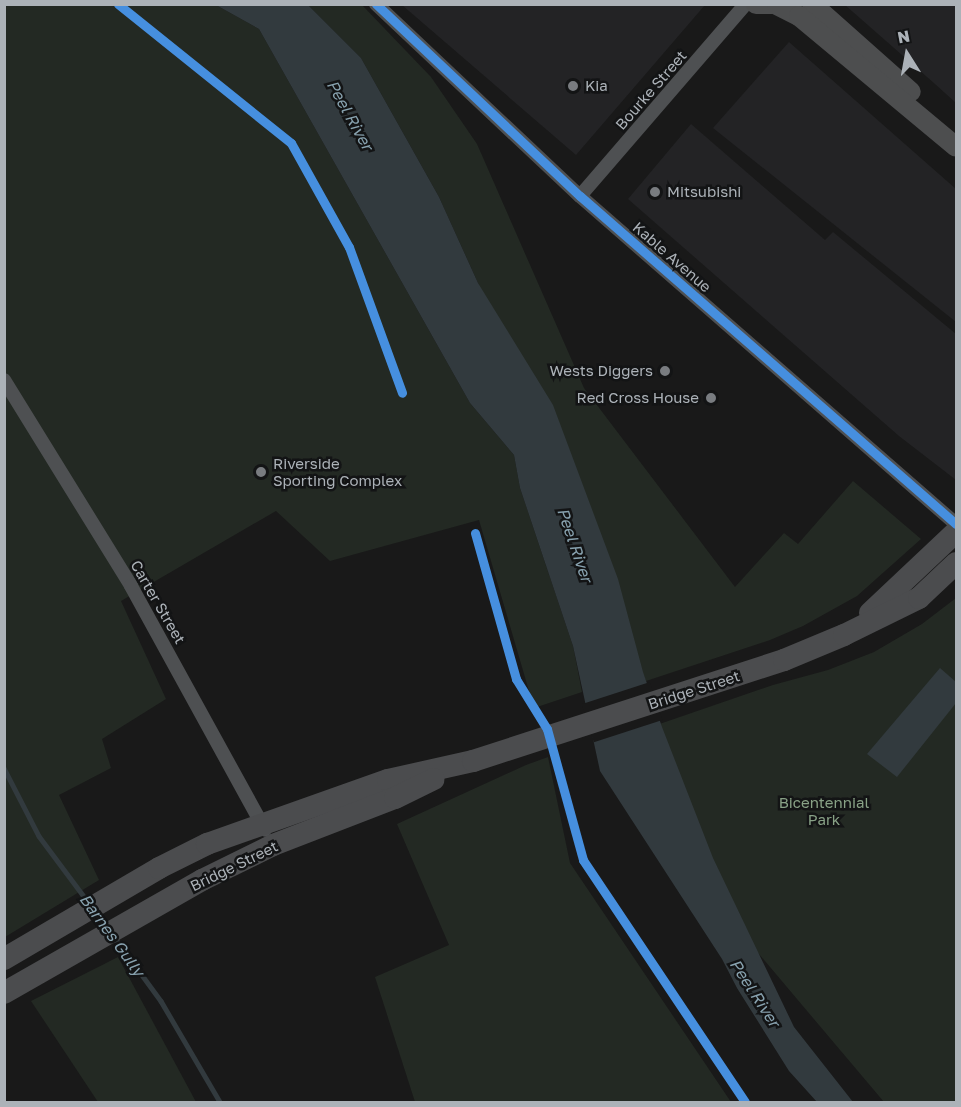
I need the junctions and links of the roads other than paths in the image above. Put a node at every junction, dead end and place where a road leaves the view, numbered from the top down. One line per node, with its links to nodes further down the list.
1 (376, 4): 8 (street, Kable Avenue)
2 (746, 4): 8 (street, Bourke Street)
3 (756, 4): 5 (main road)
4 (812, 4): 6 (main road)
5 (778, 5): 7 (main road)
6 (957, 131)
7 (957, 147)
8 (580, 196): 10 (street, Kable Avenue)
9 (4, 380): 15 (street, Carter Street)
10 (957, 524)
11 (957, 532): 13 (main road, Bridge Street)
12 (957, 563): 13 (main road, Bridge Street)
13 (844, 635): 14 (main road, Bridge Street)
14 (473, 761): 15 (main road, Bridge Street); 16 (main road, Bridge Street)
15 (262, 823): 16 (street, Carter Street); 17 (main road, Bridge Street)
16 (273, 845): 18 (main road, Bridge Street)
17 (4, 959)
18 (10, 989)

